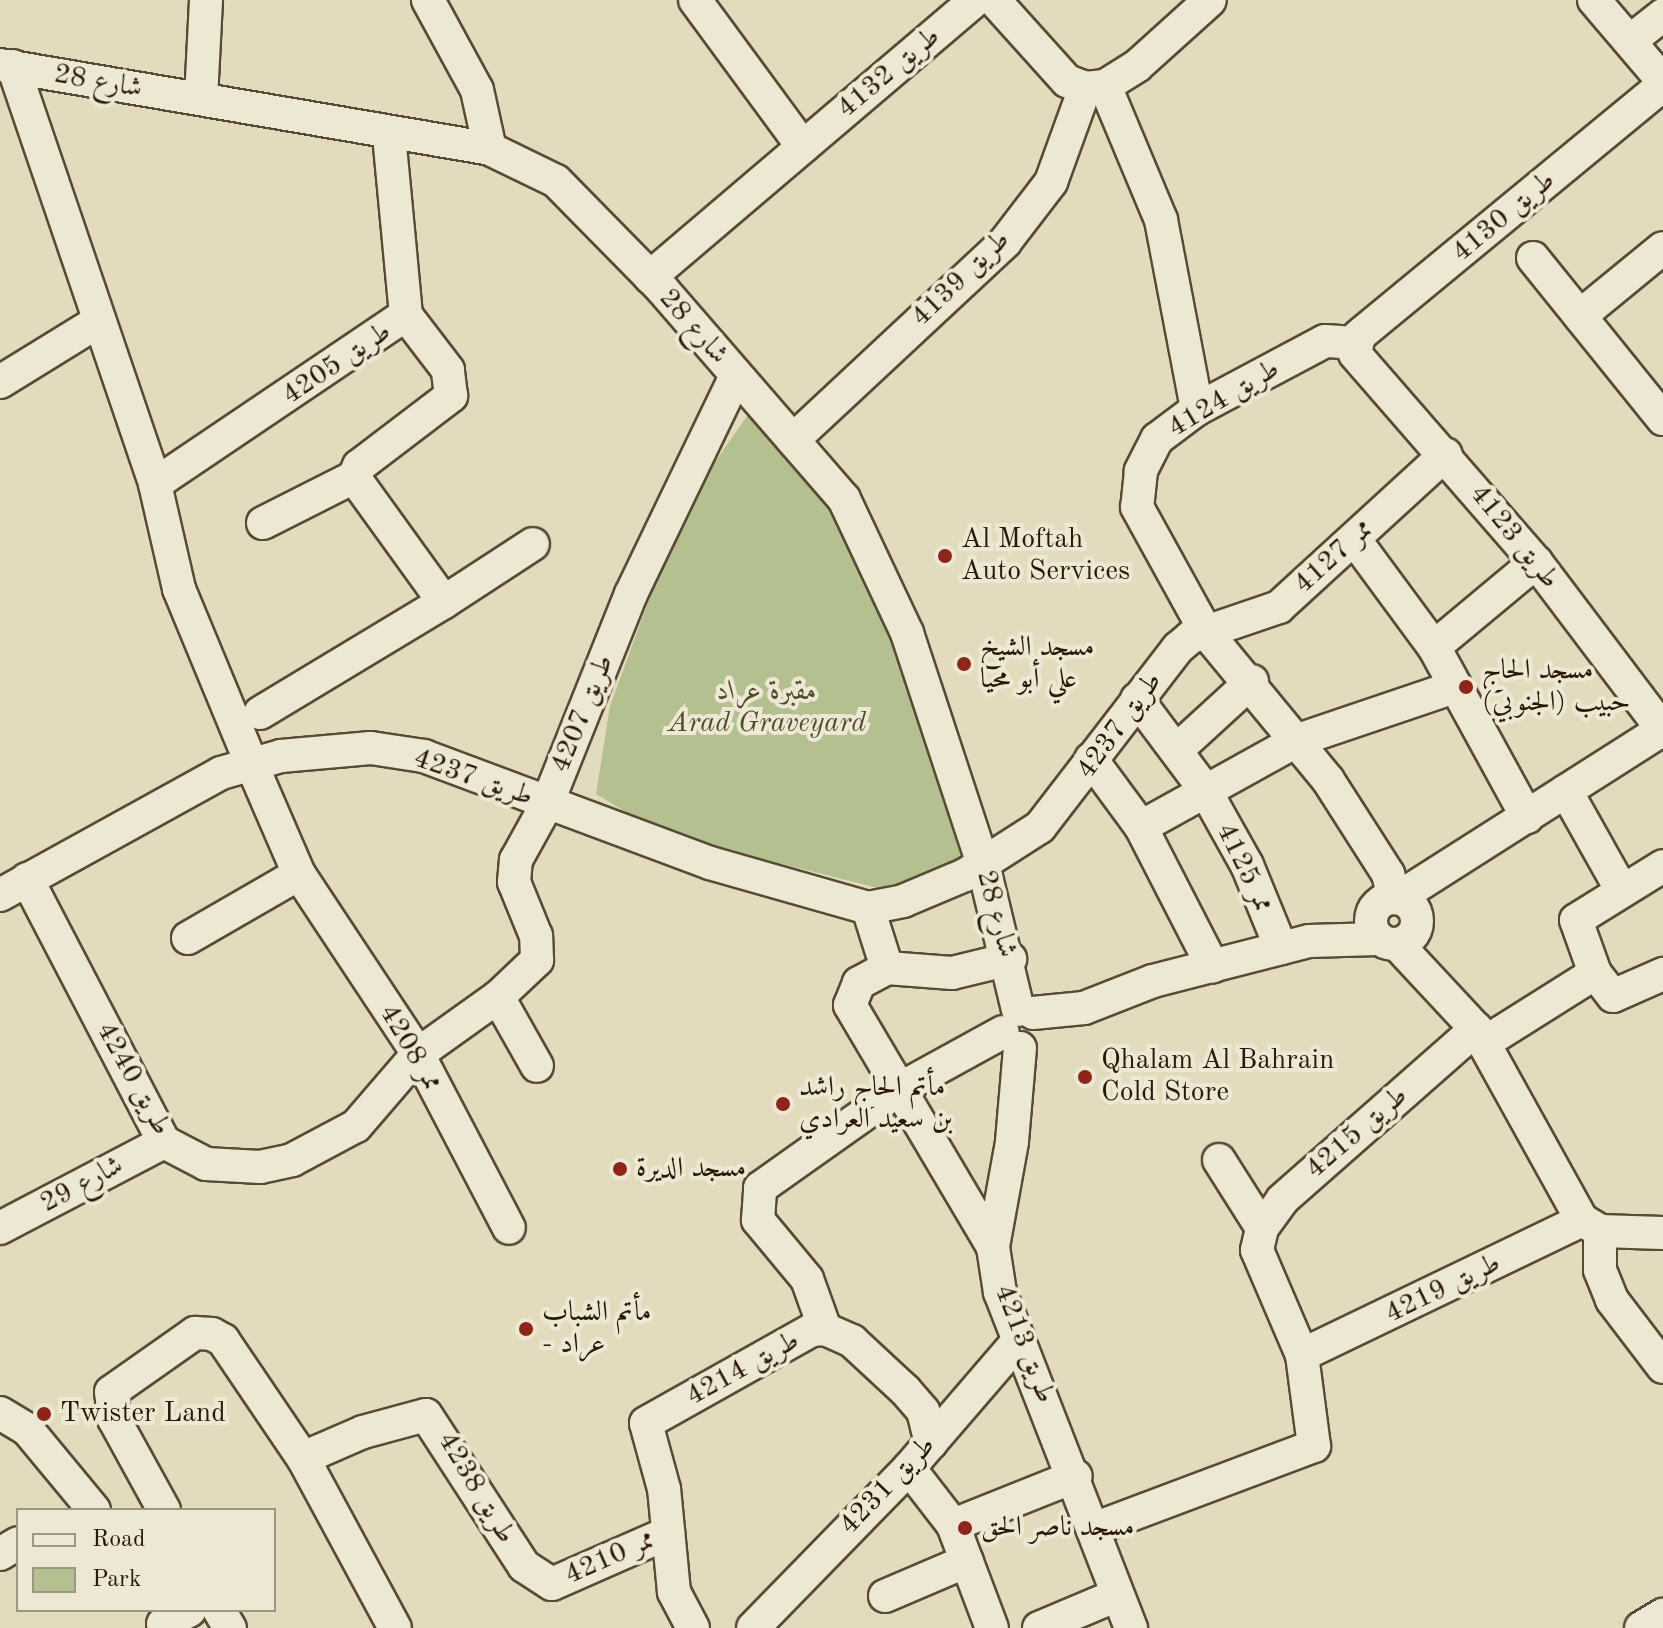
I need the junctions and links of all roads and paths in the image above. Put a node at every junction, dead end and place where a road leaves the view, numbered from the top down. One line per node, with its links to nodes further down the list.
1 (206, 0): 13 (street)
2 (428, 0): 16 (street)
3 (695, 0): 15 (street)
4 (975, 0): 15 (street, طريق 4132)
5 (994, 0): 12 (street)
6 (1210, 0): 12 (street)
7 (1594, 0): 9 (street)
8 (1663, 15): 9 (street)
9 (1630, 41): 11 (street)
10 (7, 65): 13 (street, شارع 28); 22 (street)
11 (1663, 83): 23 (street, طريق 4130)
12 (1095, 87): 26 (street); 28 (street, طريق 4139)
13 (201, 99): 14 (street, شارع 28)
14 (389, 134): 16 (street, شارع 28); 20 (street, طريق 4205)
15 (803, 147): 19 (street, طريق 4132)
16 (490, 149): 19 (street, شارع 28)
17 (1663, 248): 21 (street)
18 (1533, 258): 21 (street)
19 (650, 277): 24 (street, شارع 28)
20 (406, 315): 30 (street); 31 (street, طريق 4205)
21 (1580, 316): 27 (street)
22 (99, 321): 25 (street); 31 (street)
23 (1355, 349): 26 (street, طريق 4124); 29 (street, طريق 4123)
24 (736, 376): 28 (street, شارع 28); 50 (street, طريق 4207)
25 (0, 382)
26 (1197, 409): 37 (street, طريق 4124)
27 (1663, 419)
28 (793, 440): 53 (street, شارع 28)
29 (1446, 454): 33 (street, ممر 4127); 35 (street, طريق 4123)
30 (354, 477): 32 (street); 36 (street)
31 (155, 484): 47 (street)
32 (263, 523)
33 (1355, 540): 37 (street, ممر 4127); 38 (street)
34 (533, 544): 36 (street)
35 (1536, 562): 38 (street); 43 (street, طريق 4123)
36 (444, 602): 42 (street)
37 (1206, 632): 39 (street, طريق 4124); 41 (street, طريق 4237)
38 (1434, 647): 40 (street)
39 (1252, 681): 44 (street, طريق 4124); 45 (street)
40 (1455, 687): 44 (street); 51 (street)
41 (1137, 699): 45 (street, ممر 4125); 46 (street, طريق 4237)
42 (260, 713)
43 (1663, 729): 49 (street, طريق 4123)
44 (1298, 740): 48 (street); 59 (street, طريق 4124)
45 (1179, 748): 48 (street, ممر 4125)
46 (1091, 759): 52 (street); 53 (street, طريق 4237)
47 (251, 763): 50 (street, طريق 4237); 55 (street, ممر 4208); 56 (street, طريق 4237)
48 (1205, 790): 52 (street); 61 (street, ممر 4125)
49 (1566, 791): 51 (street, طريق 4123); 57 (street)
50 (547, 804): 58 (street, طريق 4237); 67 (street, طريق 4207)
51 (1527, 817): 59 (street, طريق 4123)
52 (1141, 827): 63 (street)
53 (983, 864): 58 (street, طريق 4237); 62 (street, شارع 28)
54 (1663, 866): 57 (street)
55 (299, 874): 60 (street); 70 (street, ممر 4208)
56 (14, 887): 73 (street, طريق 4240)
57 (1621, 889): 65 (street)
58 (868, 908): 64 (street)
59 (1394, 918): 61 (street); 69 (street)
60 (188, 938)
61 (1295, 944): 63 (street)
62 (1010, 959): 64 (street); 68 (street, شارع 28)
63 (1213, 967): 68 (street)
64 (887, 968): 72 (street)
65 (1595, 973): 66 (street); 69 (street, طريق 4215)
66 (1663, 974)
67 (498, 997): 70 (street, طريق 4207); 71 (street)
68 (1023, 1028): 72 (street); 80 (street, طريق 4213)
69 (1480, 1036): 75 (street); 79 (street, طريق 4215)
70 (418, 1054): 73 (street, طريق 4240); 77 (street, ممر 4208)
71 (537, 1066)
72 (901, 1088): 80 (street); 81 (street)
73 (164, 1142): 76 (street, شارع 29)
74 (1219, 1160): 79 (street)
75 (1591, 1226): 78 (street); 83 (street, طريق 4219); 84 (street)
76 (0, 1228)
77 (509, 1228)
78 (1663, 1233)
79 (1260, 1239): 83 (street)
80 (993, 1247): 82 (street, طريق 4213)
81 (825, 1329): 86 (street, طريق 4214); 87 (street, طريق 4214)
82 (1019, 1340): 87 (street, طريق 4231); 90 (street, طريق 4213)
83 (1302, 1355): 94 (street)
84 (1663, 1367)
85 (0, 1413): 91 (street)
86 (646, 1423): 95 (street, ممر 4210)
87 (931, 1443): 89 (street, طريق 4231)
88 (303, 1458): 92 (street); 97 (street, طريق 4238); 102 (street)
89 (909, 1468): 93 (street); 100 (street, طريق 4231)
90 (1076, 1476): 93 (street); 94 (street, طريق 4213)
91 (83, 1506)
92 (163, 1508)
93 (953, 1525): 96 (street)
94 (1096, 1528): 98 (street, طريق 4213)
95 (668, 1533): 97 (street, ممر 4210); 103 (street, ممر 4210)
96 (967, 1561): 99 (street); 105 (street)
97 (552, 1584)
98 (1117, 1595): 106 (street); 107 (street, طريق 4213)
99 (885, 1596)
100 (781, 1615): 104 (street, طريق 4231)
101 (1663, 1615): 108 (street)
102 (395, 1628)
103 (693, 1628)
104 (753, 1628)
105 (992, 1628)
106 (1039, 1628)
107 (1131, 1628)
108 (1641, 1628)

